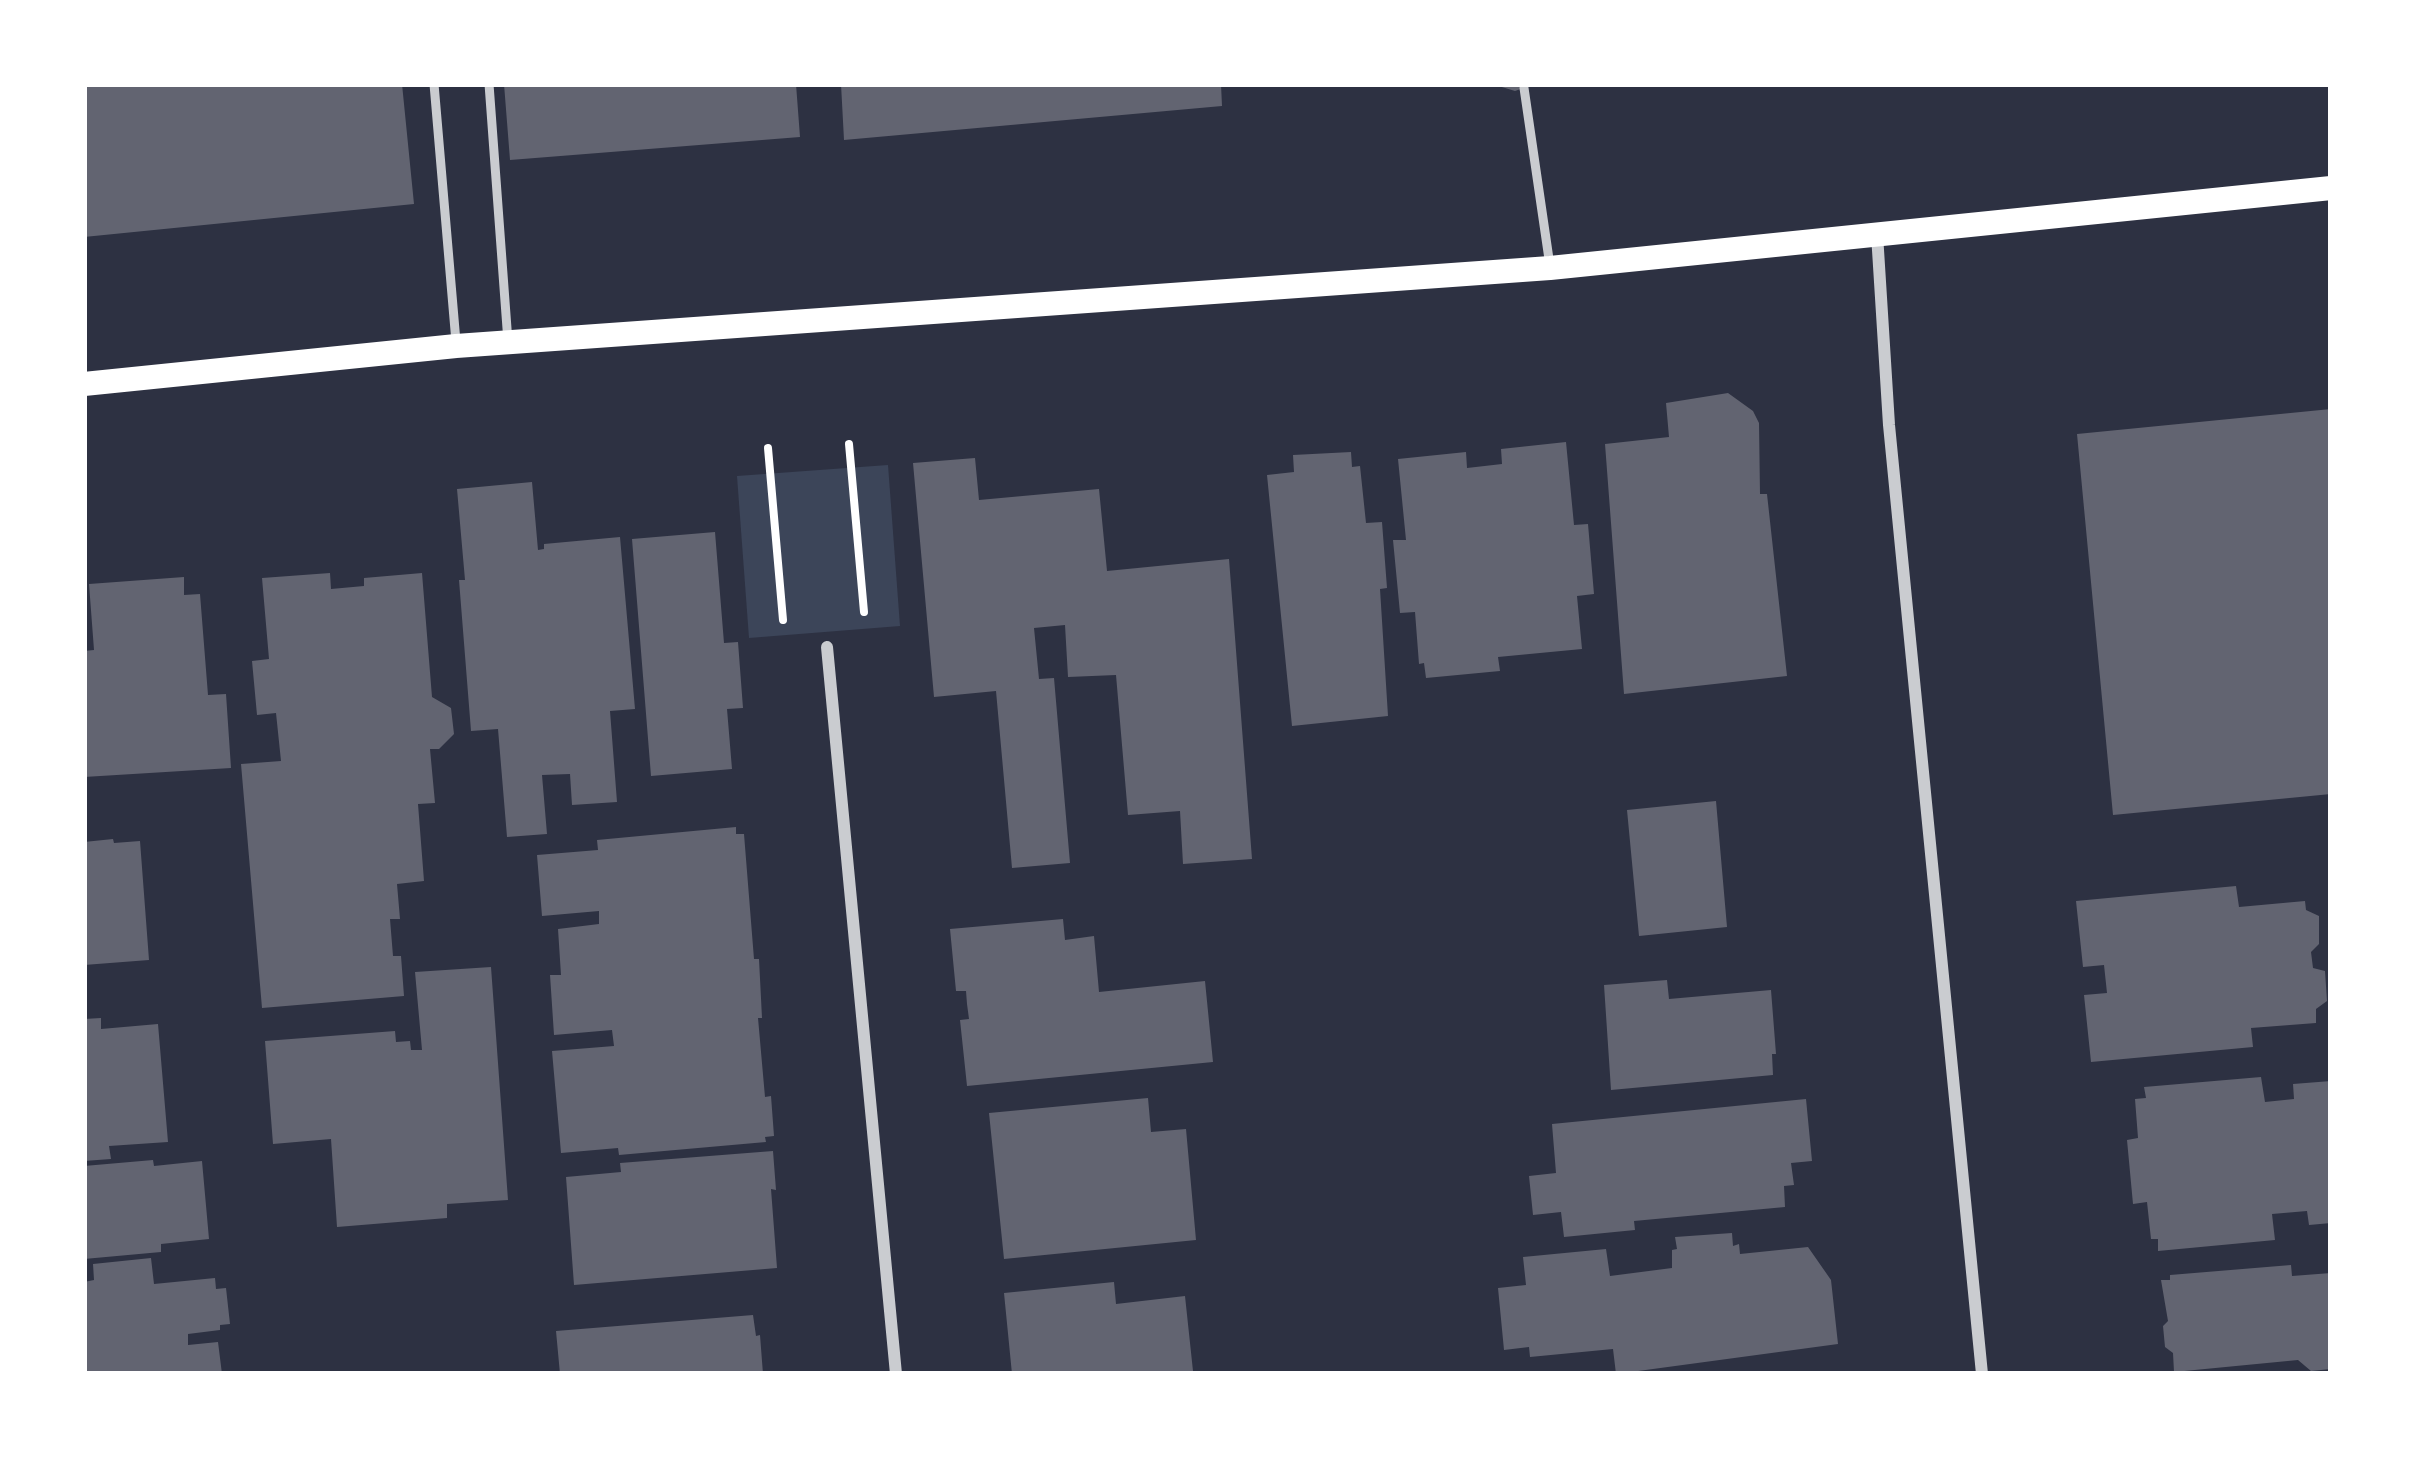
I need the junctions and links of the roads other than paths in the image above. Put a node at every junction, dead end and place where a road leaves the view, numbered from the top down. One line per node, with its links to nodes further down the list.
1 (434, 84): 8 (lane)
2 (489, 84): 7 (lane)
3 (1524, 88): 6 (lane)
4 (2331, 188): 5 (main road)
5 (1876, 232): 6 (main road); 12 (street)
6 (1550, 268): 7 (main road)
7 (508, 342): 8 (main road)
8 (456, 346): 9 (main road)
9 (84, 384)
10 (827, 647): 11 (street)
11 (896, 1374)
12 (1982, 1374)

